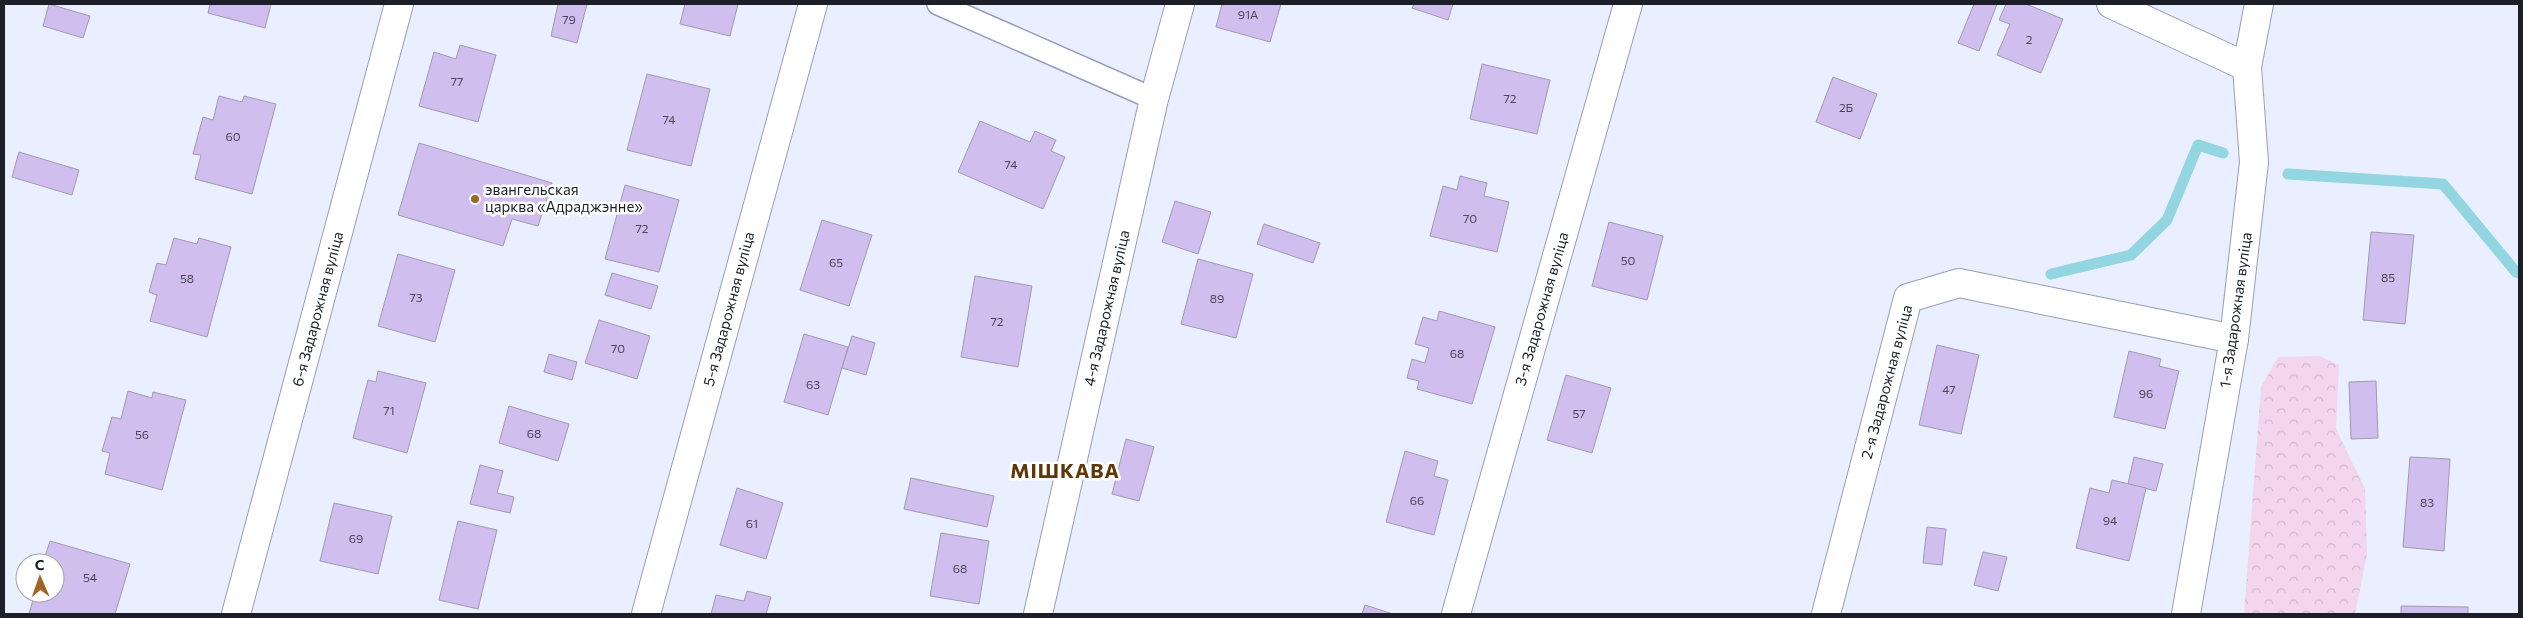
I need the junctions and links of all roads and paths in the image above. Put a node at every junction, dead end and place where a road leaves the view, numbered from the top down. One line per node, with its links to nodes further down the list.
1 (400, 4): 11 (street, 6-я Задарожная вуліца)
2 (813, 4): 12 (street, 5-я Задарожная вуліца)
3 (938, 4): 9 (lane)
4 (1180, 4): 9 (street, 4-я Задарожная вуліца)
5 (1628, 4): 14 (street, 3-я Задарожная вуліца)
6 (2111, 4): 8 (street)
7 (2259, 4): 8 (street, 1-я Задарожная вуліца)
8 (2247, 67): 10 (street, 1-я Задарожная вуліца)
9 (1154, 99): 13 (street, 4-я Задарожная вуліца)
10 (2234, 339): 15 (street, 2-я Задарожная вуліца); 16 (street, 1-я Задарожная вуліца)
11 (236, 614)
12 (646, 614)
13 (1038, 614)
14 (1456, 614)
15 (1826, 614)
16 (2186, 614)

